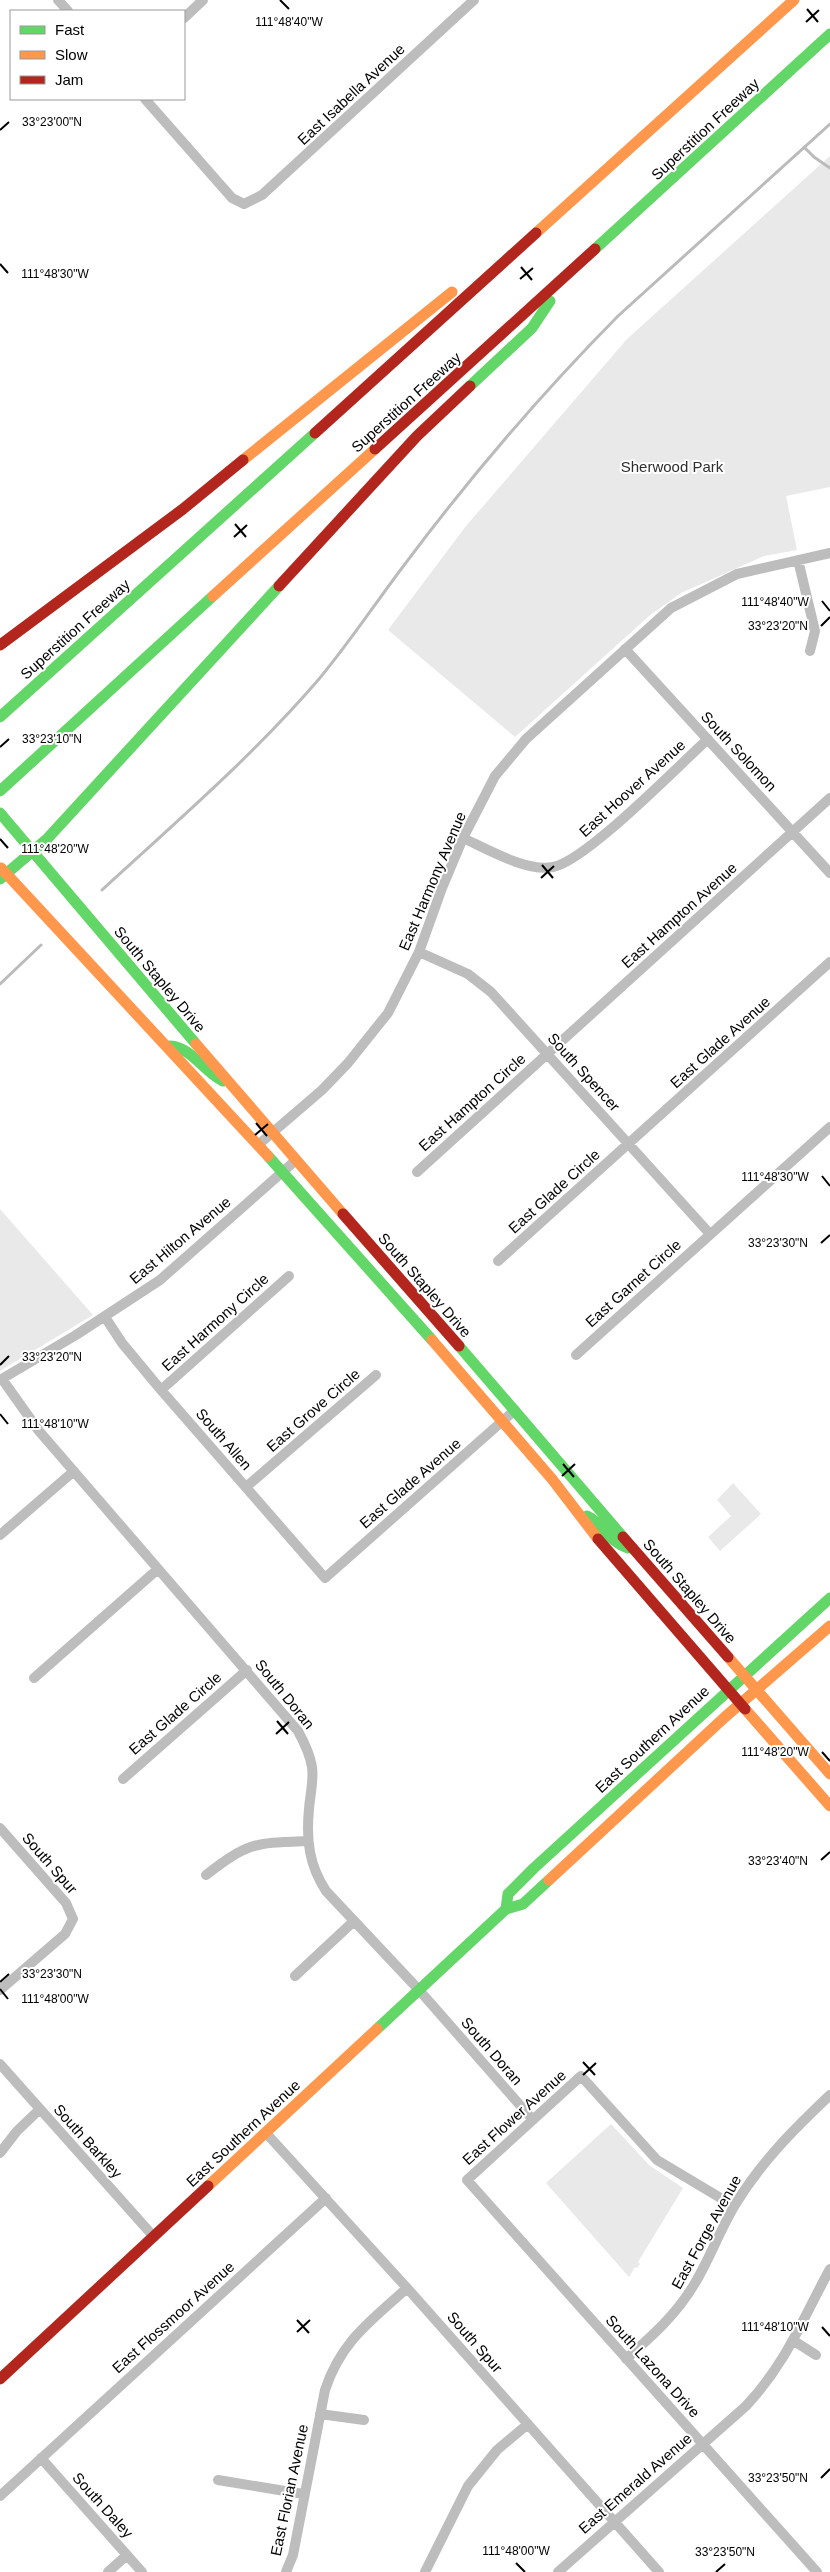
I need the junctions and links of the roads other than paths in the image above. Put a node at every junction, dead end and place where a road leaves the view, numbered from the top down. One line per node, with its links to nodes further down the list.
1 (58, 0): 5 (street)
2 (203, 0): 6 (street)
3 (474, 0): 8 (street, East Isabella Avenue)
4 (794, 0): 9 (main road, Superstition Freeway)
5 (67, 10)
6 (185, 17)
7 (830, 34): 10 (main road, Superstition Freeway)
8 (146, 100)
9 (642, 138): 13 (main road); 16 (main road, Superstition Freeway)
10 (568, 275): 18 (main road, Superstition Freeway); 23 (main road)
11 (830, 553): 12 (street, East Harmony Avenue)
12 (798, 560): 14 (street, East Harmony Avenue); 15 (street)
13 (0, 645)
14 (625, 649): 17 (street, South Solomon); 22 (street, East Harmony Avenue)
15 (810, 651)
16 (0, 717)
17 (708, 739): 21 (street, South Solomon); 22 (street, East Hoover Avenue)
18 (0, 791)
19 (830, 798): 21 (street, East Hampton Avenue)
20 (0, 814): 23 (main road, South Stapley Drive)
21 (793, 832): 24 (street, South Solomon); 31 (street, East Hampton Avenue)
22 (463, 838): 26 (street, East Harmony Avenue)
23 (34, 851): 25 (main road); 29 (main road, South Stapley Drive)
24 (830, 872)
25 (2, 873): 28 (main road, South Stapley Drive)
26 (419, 952): 31 (street, South Spencer); 34 (street, East Harmony Avenue)
27 (830, 962): 36 (street, East Glade Avenue)
28 (128, 1003): 29 (main road); 30 (main road, South Stapley Drive)
29 (185, 1033): 32 (main road, South Stapley Drive)
30 (169, 1047): 32 (main road); 35 (main road, South Stapley Drive)
31 (547, 1054): 36 (street, South Spencer); 39 (street, East Hampton Circle)
32 (228, 1082): 34 (main road, South Stapley Drive)
33 (830, 1127): 40 (street, East Garnet Circle)
34 (272, 1133): 35 (street, East Harmony Avenue); 37 (main road, South Stapley Drive)
35 (258, 1144): 38 (main road, South Stapley Drive)
36 (629, 1144): 40 (street, South Spencer); 41 (street, East Glade Circle)
37 (296, 1160): 38 (street, East Hilton Avenue); 48 (main road, South Stapley Drive)
38 (282, 1172): 43 (street, East Hilton Avenue); 49 (main road, South Stapley Drive)
39 (417, 1172)
40 (710, 1234): 44 (street, East Garnet Circle)
41 (498, 1261)
42 (289, 1276): 47 (street, East Harmony Circle)
43 (105, 1317): 46 (street, East Hilton Avenue); 47 (street, South Allen)
44 (576, 1355)
45 (376, 1375): 51 (street, East Grove Circle)
46 (1, 1379): 50 (street, South Doran)
47 (161, 1390): 51 (street, South Allen)
48 (516, 1410): 49 (street, East Glade Avenue); 54 (main road, South Stapley Drive)
49 (503, 1421): 52 (main road, South Stapley Drive); 56 (street, East Glade Avenue)
50 (74, 1471): 53 (street); 55 (street, South Doran)
51 (246, 1487): 56 (street, South Allen)
52 (584, 1519): 54 (main road); 62 (main road, South Stapley Drive)
53 (0, 1535)
54 (633, 1550): 60 (main road, South Stapley Drive)
55 (158, 1569): 59 (street, South Doran); 61 (street)
56 (325, 1578)
57 (830, 1598): 60 (main road, East Southern Avenue)
58 (830, 1626): 63 (main road, East Southern Avenue)
59 (247, 1670): 66 (street, East Glade Circle); 70 (street, South Doran)
60 (743, 1675): 62 (main road, East Southern Avenue); 63 (main road, South Stapley Drive)
61 (34, 1678)
62 (728, 1690): 64 (main road, South Stapley Drive); 68 (main road, East Southern Avenue)
63 (756, 1691): 64 (main road, East Southern Avenue); 65 (main road, South Stapley Drive)
64 (740, 1704): 67 (main road, South Stapley Drive); 72 (main road, East Southern Avenue)
65 (830, 1774)
66 (123, 1779)
67 (830, 1806)
68 (577, 1828): 72 (main road); 73 (main road, East Southern Avenue)
69 (0, 1829): 76 (street, South Spur)
70 (308, 1841): 71 (street); 74 (street, South Doran)
71 (206, 1875)
72 (544, 1884): 73 (main road, East Southern Avenue)
73 (506, 1909): 77 (main road, East Southern Avenue)
74 (354, 1921): 75 (street); 77 (street, South Doran)
75 (295, 1976)
76 (0, 1990)
77 (419, 1990): 81 (street, South Doran); 82 (main road, East Southern Avenue)
78 (0, 2064): 80 (street, South Barkley)
79 (830, 2095): 86 (street, East Forge Avenue)
80 (40, 2110): 83 (street); 87 (street, South Barkley)
81 (533, 2120): 84 (street, East Flower Avenue); 86 (street, East Flower Avenue)
82 (266, 2133): 85 (street, South Spur); 87 (main road, East Southern Avenue)
83 (0, 2153)
84 (467, 2180): 92 (street, South Lazona Drive)
85 (326, 2198): 89 (street, South Spur); 98 (street, East Flossmoor Avenue)
86 (734, 2206): 92 (street, East Forge Avenue)
87 (154, 2237): 93 (main road, East Southern Avenue)
88 (830, 2269): 90 (street, East Emerald Avenue)
89 (407, 2288): 94 (street, East Florian Avenue); 96 (street, South Spur)
90 (794, 2341): 91 (street); 97 (street, East Emerald Avenue)
91 (816, 2355)
92 (626, 2359): 97 (street, South Lazona Drive)
93 (0, 2378)
94 (320, 2414): 95 (street, East Florian Avenue); 100 (street, East Florian Avenue)
95 (364, 2420)
96 (528, 2424): 102 (street, South Spur); 107 (street)
97 (702, 2444): 102 (street, East Emerald Avenue); 110 (street, South Lazona Drive)
98 (41, 2458): 101 (street, East Flossmoor Avenue); 103 (street, South Daley)
99 (218, 2480): 100 (street)
100 (303, 2494): 106 (street, East Florian Avenue)
101 (0, 2496)
102 (615, 2521): 108 (street, East Emerald Avenue); 109 (street, South Spur)
103 (127, 2555): 104 (street); 105 (street, South Daley)
104 (108, 2572)
105 (142, 2572)
106 (286, 2572)
107 (426, 2572)
108 (558, 2572)
109 (659, 2572)
110 (817, 2572)

